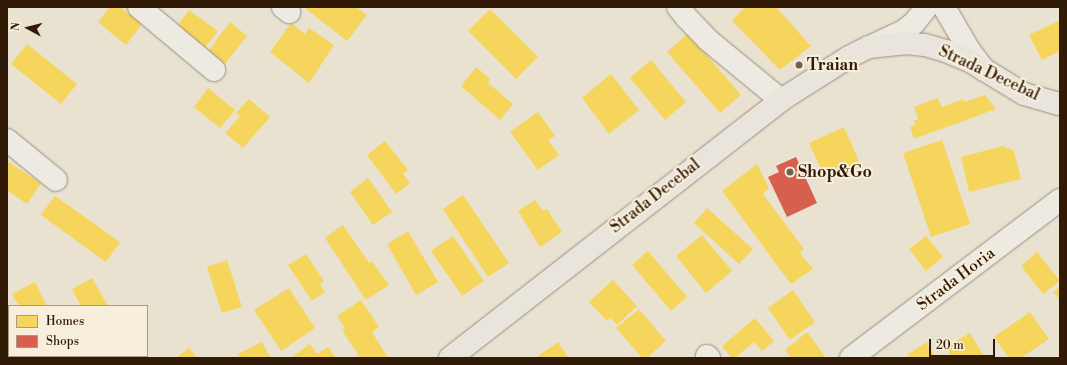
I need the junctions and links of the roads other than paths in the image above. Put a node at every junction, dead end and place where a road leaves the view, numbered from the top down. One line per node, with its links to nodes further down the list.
1 (139, 7): 8 (street)
2 (678, 7): 11 (street)
3 (927, 7): 6 (street, Strada Decebal)
4 (940, 7): 7 (street)
5 (944, 7): 9 (street)
6 (869, 47): 7 (main road, Strada Decebal); 11 (main road, Strada Decebal)
7 (946, 51): 9 (main road, Strada Decebal)
8 (214, 70)
9 (984, 70): 10 (main road, Strada Decebal)
10 (1024, 94): 12 (main road, Strada Decebal); 13 (main road)
11 (781, 100): 17 (main road, Strada Decebal)
12 (1060, 104)
13 (1060, 118)
14 (7, 140): 15 (street)
15 (56, 180)
16 (1060, 200): 18 (street, Strada Horia)
17 (450, 358)
18 (851, 358)

